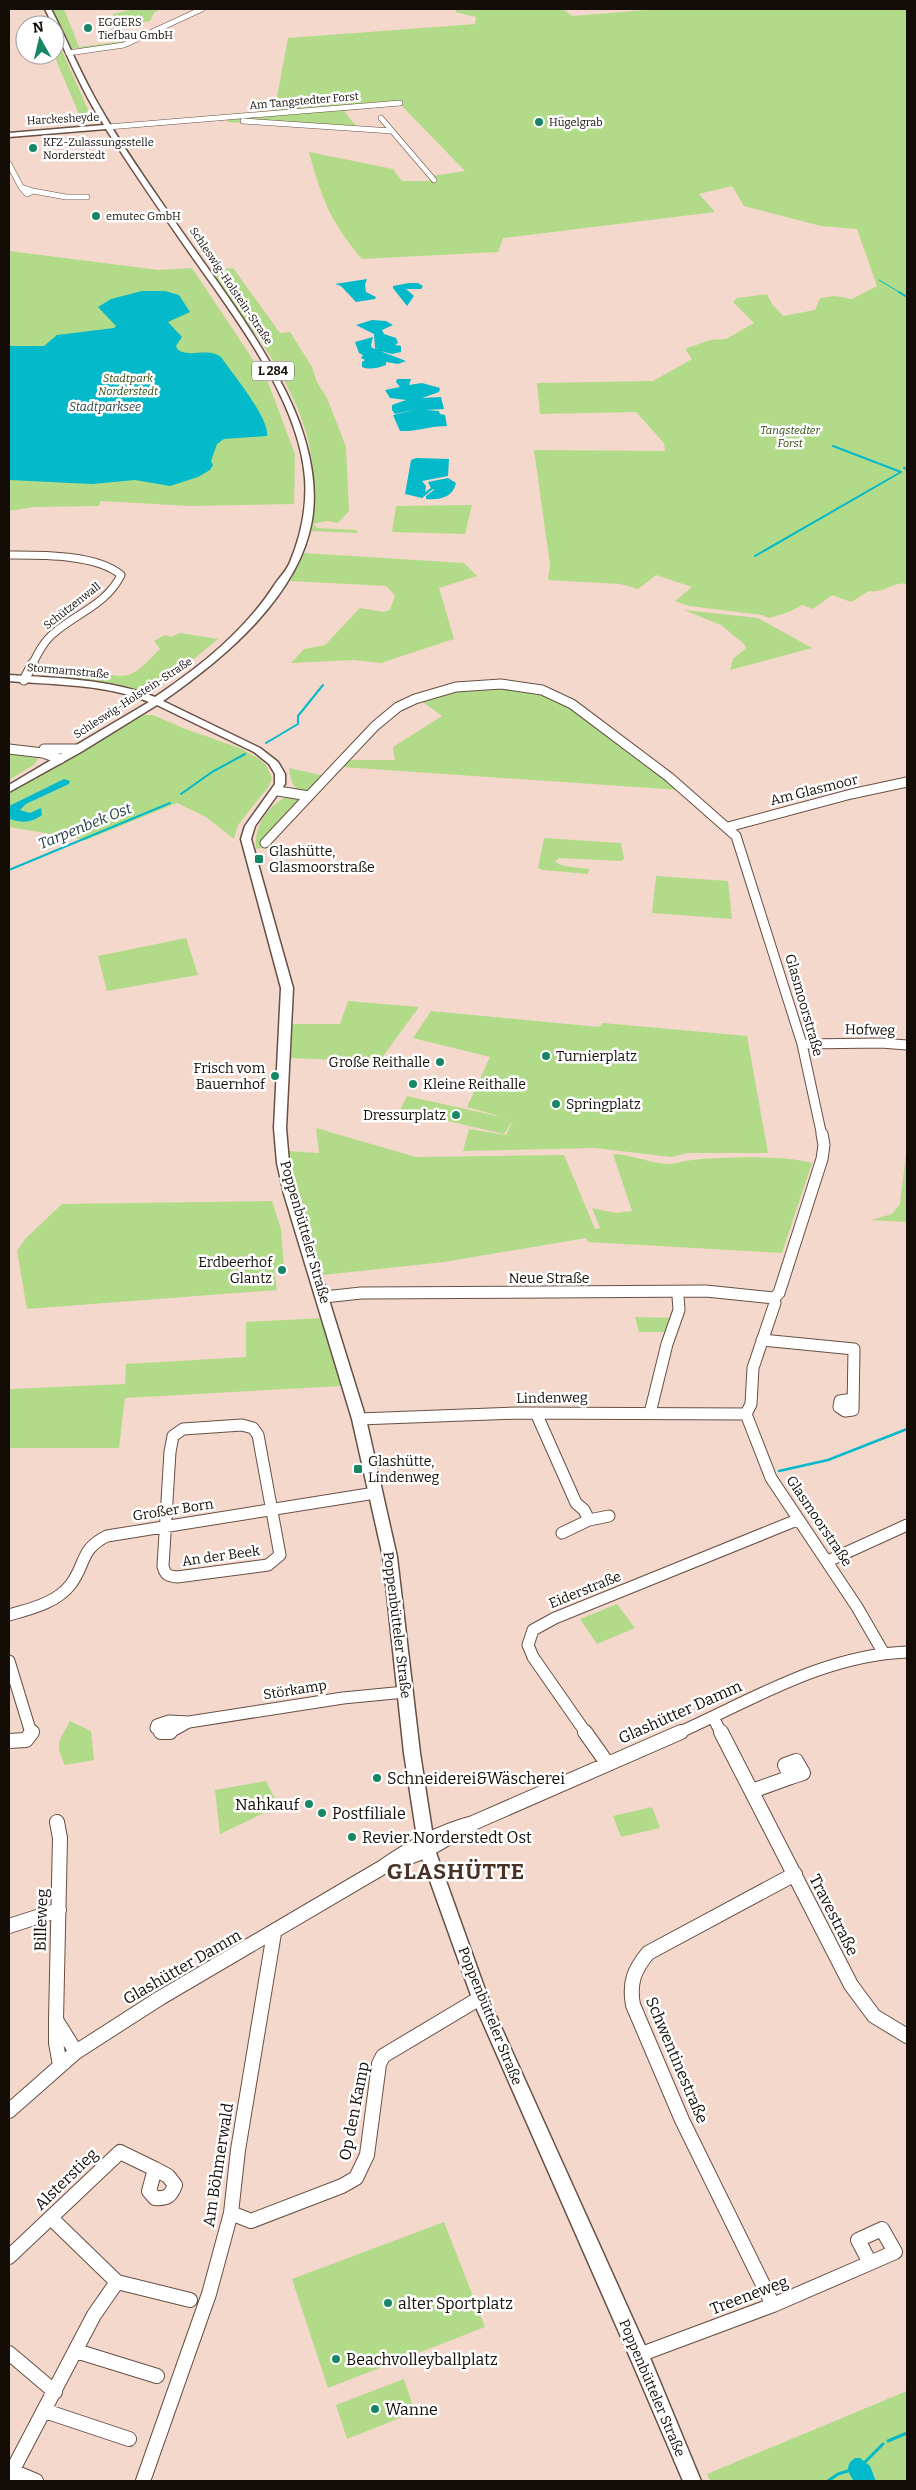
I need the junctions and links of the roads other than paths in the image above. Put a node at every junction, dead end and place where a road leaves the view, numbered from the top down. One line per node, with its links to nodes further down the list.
1 (48, 9): 3 (main road, Schleswig-Holstein-Straße / L 284)
2 (202, 9): 3 (street)
3 (68, 52): 7 (main road, Schleswig-Holstein-Straße / L 284)
4 (400, 103): 6 (street, Am Tangstedter Forst)
5 (381, 118): 8 (street)
6 (210, 119): 7 (street, Am Tangstedter Forst); 8 (street, Am Tangstedter Forst)
7 (108, 127): 9 (main road, Harckesheyde); 16 (main road, Schleswig-Holstein-Straße / L 284)
8 (392, 132): 11 (street)
9 (9, 134)
10 (9, 164): 12 (street)
11 (434, 180)
12 (87, 197)
13 (9, 555): 15 (street, Schützenwall)
14 (9, 678): 15 (main road, Stormarnstraße)
15 (24, 680): 16 (main road, Stormarnstraße)
16 (152, 703): 18 (main road, Schleswig-Holstein-Straße / L 284); 23 (main road)
17 (9, 749): 19 (street)
18 (76, 749): 19 (street); 20 (main road, Schleswig-Holstein-Straße / L 284)
19 (28, 750): 20 (street)
20 (60, 759): 22 (main road, Schleswig-Holstein-Straße / L 284)
21 (907, 782): 25 (street, Am Glasmoor)
22 (9, 789)
23 (278, 791): 24 (street); 30 (main road, Poppenbütteler Straße)
24 (309, 796): 25 (street, Glasmoorstraße); 26 (street, Glasmoorstraße)
25 (728, 827): 27 (street, Glasmoorstraße)
26 (265, 843)
27 (802, 1044): 28 (street, Hofweg); 31 (street, Glasmoorstraße)
28 (907, 1045)
29 (678, 1296): 35 (street)
30 (324, 1297): 31 (street, Neue Straße); 37 (main road, Poppenbütteler Straße)
31 (774, 1298): 32 (street, Glasmoorstraße)
32 (762, 1340): 33 (street); 36 (street, Glasmoorstraße)
33 (853, 1399)
34 (536, 1413): 35 (street, Lindenweg); 37 (street, Lindenweg); 41 (street)
35 (650, 1413): 36 (street, Lindenweg)
36 (746, 1414): 42 (street, Glasmoorstraße)
37 (359, 1419): 38 (main road, Poppenbütteler Straße)
38 (375, 1492): 39 (street, Großer Born); 51 (main road, Poppenbütteler Straße)
39 (273, 1510): 44 (street, Großer Born); 44 (street, An der Beek); 44 (street, An der Beek)
40 (609, 1516): 41 (street)
41 (588, 1520): 45 (street)
42 (797, 1520): 46 (street, Glasmoorstraße); 55 (street, Eiderstraße)
43 (907, 1525): 46 (street)
44 (165, 1528): 47 (street, Großer Born)
45 (562, 1533)
46 (828, 1561): 48 (street, Glasmoorstraße)
47 (9, 1615)
48 (883, 1652): 49 (street, Glashütter Damm); 52 (street, Glashütter Damm)
49 (907, 1652)
50 (9, 1661): 54 (street)
51 (406, 1692): 53 (street, Störkamp); 59 (main road, Poppenbütteler Straße)
52 (713, 1717): 55 (street, Glashütter Damm); 57 (street, Travestraße)
53 (189, 1722)
54 (9, 1741)
55 (607, 1763): 59 (street, Glashütter Damm)
56 (791, 1777): 57 (street)
57 (752, 1791): 60 (street, Travestraße)
58 (57, 1822): 61 (street, Billeweg)
59 (426, 1845): 63 (street, Glashütter Damm); 64 (main road, Poppenbütteler Straße)
60 (795, 1874): 66 (street, Travestraße); 77 (street, Schwentinestraße)
61 (59, 1910): 62 (street); 65 (street, Billeweg)
62 (9, 1926)
63 (274, 1933): 67 (street, Glashütter Damm); 71 (street, Am Böhmerwald)
64 (480, 1998): 71 (street, Op den Kamp); 80 (main road, Poppenbütteler Straße)
65 (56, 2020): 67 (street); 68 (street, Billeweg)
66 (907, 2036)
67 (76, 2052): 68 (street, Glashütter Damm)
68 (60, 2065): 69 (street, Glashütter Damm)
69 (9, 2111)
70 (154, 2169): 72 (street, Alsterstieg)
71 (230, 2213): 87 (street, Am Böhmerwald)
72 (51, 2218): 73 (street, Alsterstieg); 75 (street)
73 (9, 2257)
74 (870, 2263): 77 (street, Treeneweg)
75 (117, 2282): 76 (street); 78 (street)
76 (190, 2300)
77 (773, 2305): 80 (street, Treeneweg)
78 (76, 2351): 81 (street); 82 (street)
79 (9, 2353): 82 (street)
80 (639, 2355): 88 (main road, Poppenbütteler Straße)
81 (157, 2376)
82 (55, 2392): 83 (street)
83 (45, 2411): 84 (street); 85 (street)
84 (129, 2439)
85 (10, 2474): 86 (street)
86 (36, 2481)
87 (143, 2481)
88 (692, 2481)

